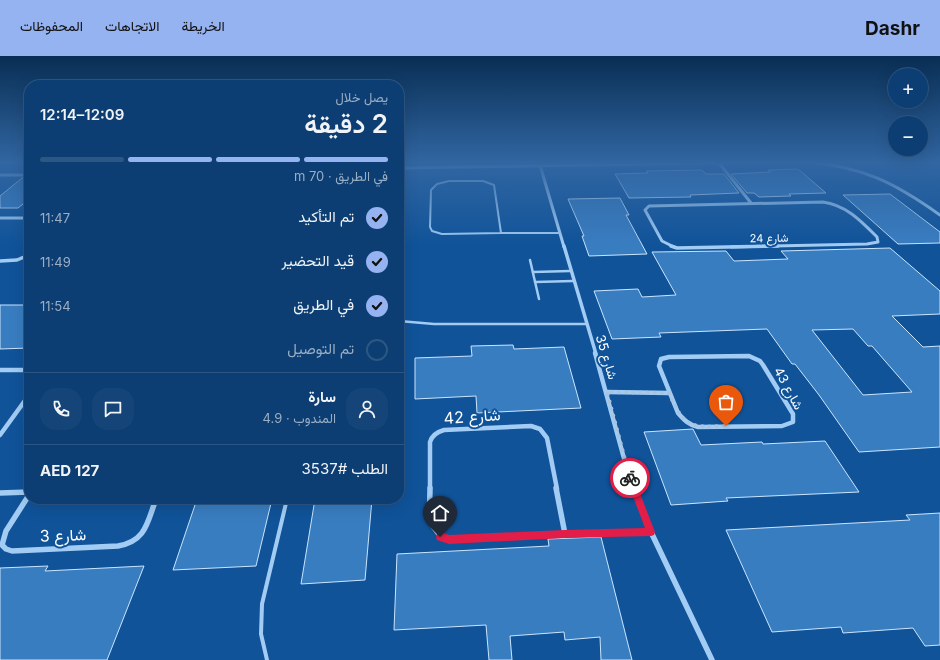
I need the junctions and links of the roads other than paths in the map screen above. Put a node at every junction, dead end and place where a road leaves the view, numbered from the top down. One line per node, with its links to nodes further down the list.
1 (431, 190): 10 (lane)
2 (494, 190): 10 (lane)
3 (547, 190): 11 (street, شارع 35)
4 (741, 190): 6 (street)
5 (905, 190): 7 (street)
6 (751, 203): 6 (street, شارع 24)
7 (940, 215)
8 (0, 218): 9 (street)
9 (24, 218)
10 (501, 233): 11 (lane)
11 (559, 233): 15 (street, شارع 35)
12 (24, 257): 14 (street)
13 (530, 260): 16 (lane)
14 (0, 261)
15 (570, 271): 16 (lane); 17 (street, شارع 35)
16 (533, 272): 18 (lane)
17 (573, 281): 18 (lane); 21 (street, شارع 35)
18 (535, 282): 19 (lane)
19 (539, 299)
20 (404, 321): 21 (lane)
21 (586, 324): 24 (street, شارع 35)
22 (0, 370): 23 (street)
23 (24, 370)
24 (607, 392): 25 (street); 33 (street, شارع 35)
25 (669, 393): 25 (street, شارع 43)
26 (24, 402): 27 (street)
27 (0, 435)
28 (0, 493): 29 (street, شارع 3)
29 (24, 494)
30 (24, 502): 31 (street, شارع 3)
31 (154, 504)
32 (286, 504): 35 (lane)
33 (651, 532): 34 (street, شارع 42); 36 (street, شارع 35)
34 (565, 534): 34 (street, شارع 42)
35 (267, 660)
36 (712, 660)

